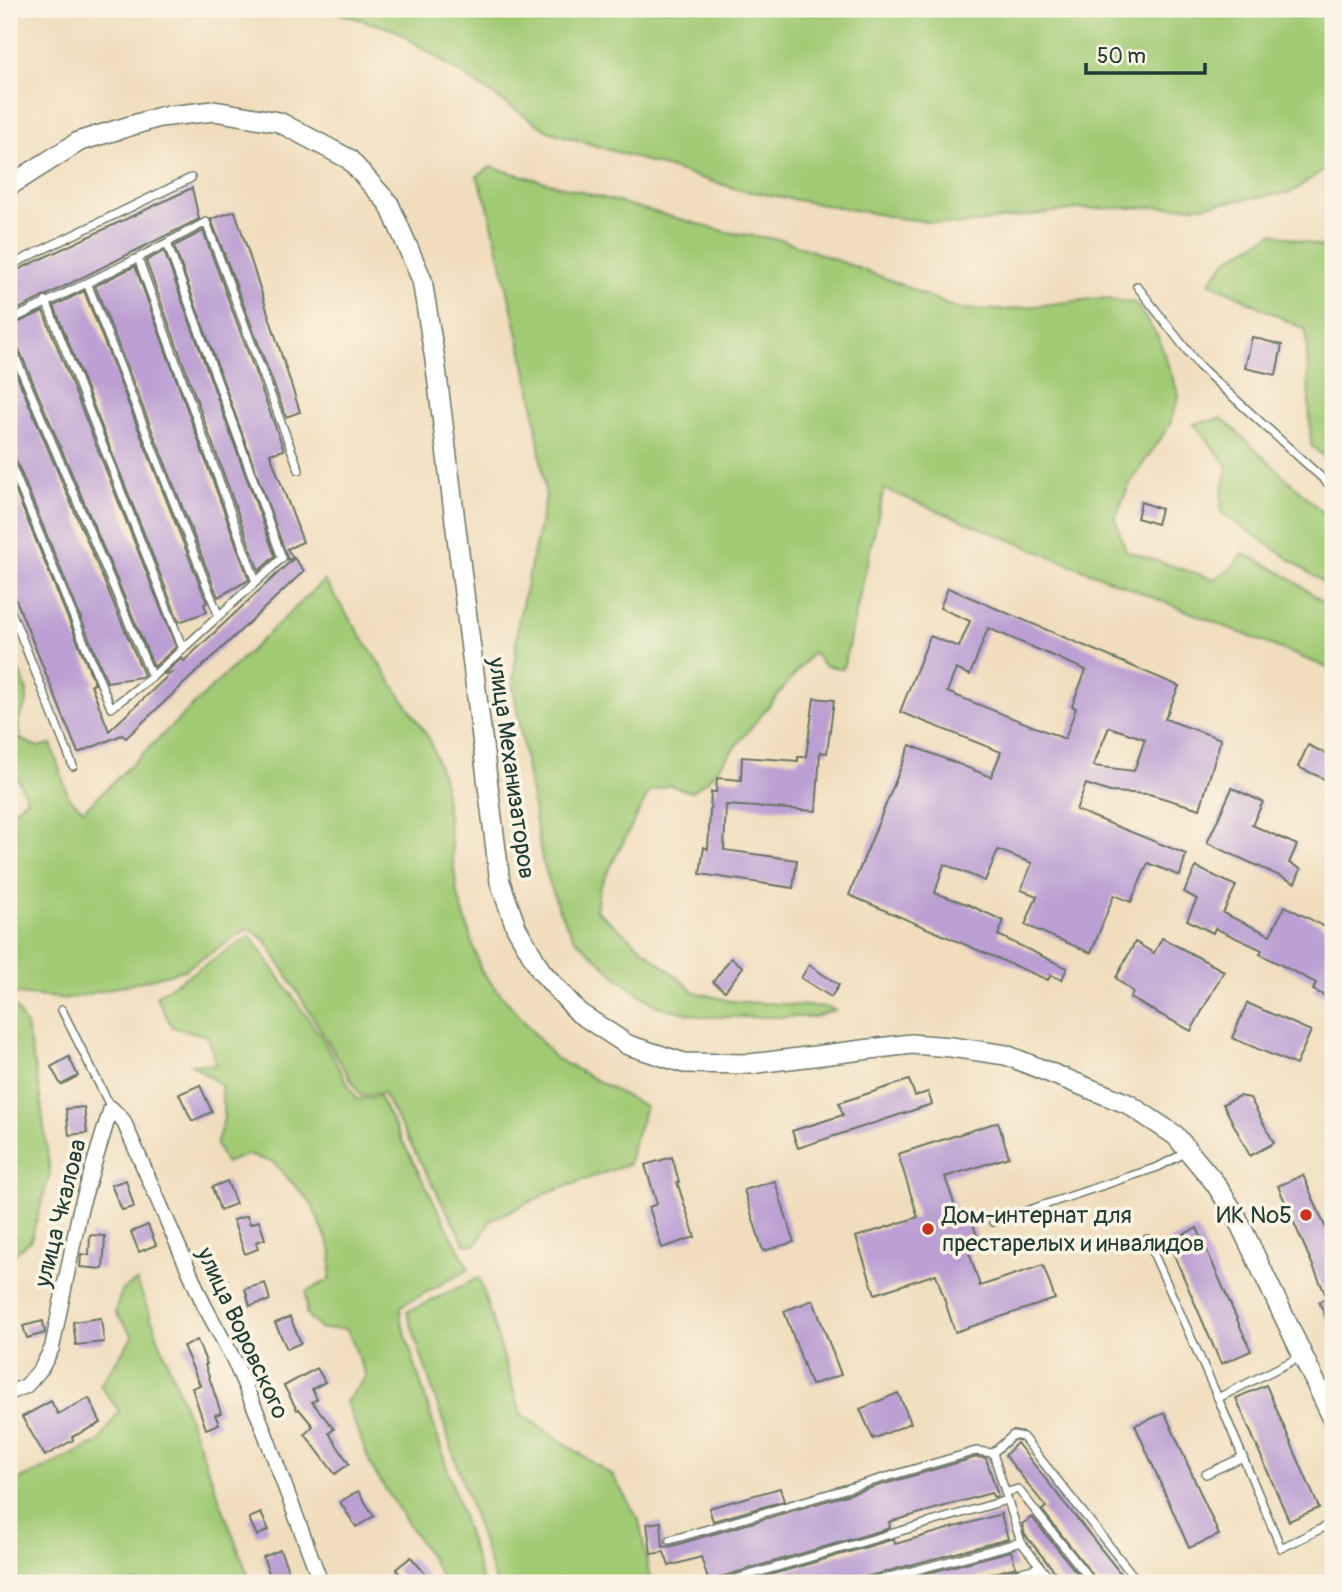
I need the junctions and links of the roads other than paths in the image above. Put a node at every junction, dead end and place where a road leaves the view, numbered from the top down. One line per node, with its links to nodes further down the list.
1 (191, 178): 5 (lane)
2 (9, 186): 22 (main road, улица Механизаторов)
3 (167, 243): 4 (lane); 12 (lane); 14 (lane)
4 (138, 258): 6 (lane); 14 (lane)
5 (9, 266)
6 (87, 283): 8 (lane); 16 (lane)
7 (1137, 286): 13 (lane)
8 (46, 301): 9 (lane); 17 (lane)
9 (9, 321)
10 (9, 342): 18 (lane)
11 (9, 460): 18 (lane)
12 (299, 470)
13 (1333, 488)
14 (256, 582): 16 (lane)
15 (9, 606): 19 (lane)
16 (218, 614): 17 (lane)
17 (183, 649): 18 (lane)
18 (152, 677)
19 (73, 766)
20 (62, 1010): 21 (lane)
21 (111, 1108): 26 (street, улица Чкалова); 37 (street, улица Воровского)
22 (1188, 1152): 23 (lane); 25 (main road, улица Механизаторов)
23 (993, 1222)
24 (1147, 1238): 27 (lane)
25 (1303, 1355): 27 (lane); 28 (main road, улица Механизаторов)
26 (9, 1393)
27 (1218, 1398): 30 (lane)
28 (1333, 1419)
29 (993, 1453): 32 (lane); 34 (lane); 43 (lane)
30 (1243, 1457): 31 (lane); 33 (lane)
31 (1206, 1474)
32 (1006, 1496): 35 (lane); 38 (lane); 42 (lane)
33 (1333, 1524)
34 (670, 1540)
35 (1021, 1542): 36 (lane); 39 (lane)
36 (1040, 1567): 40 (lane); 41 (lane)
37 (321, 1583)
38 (722, 1583)
39 (867, 1583)
40 (981, 1583)
41 (1053, 1583)
42 (1093, 1583)
43 (1139, 1583)

